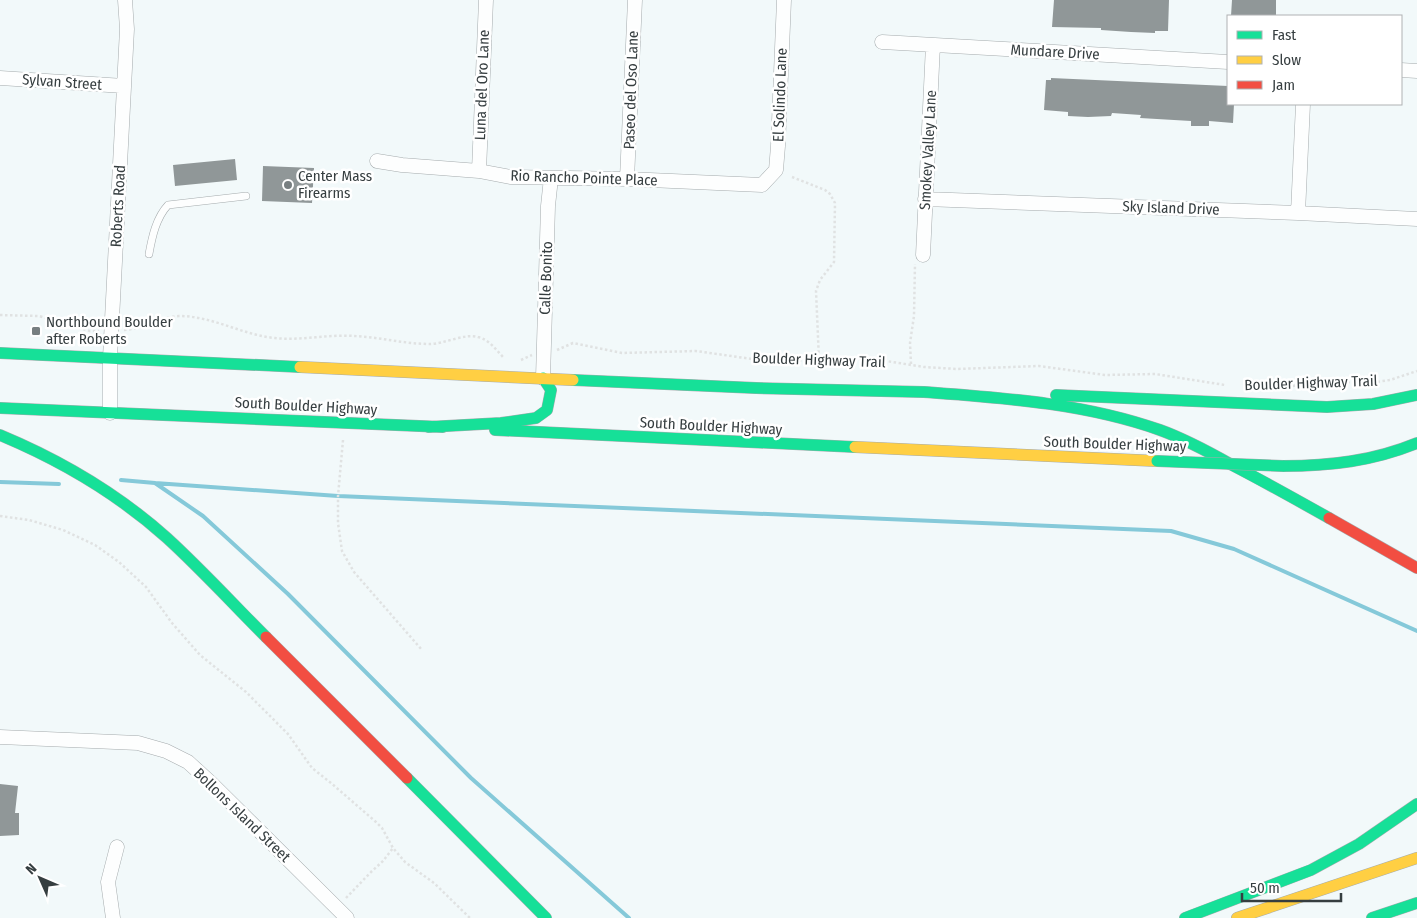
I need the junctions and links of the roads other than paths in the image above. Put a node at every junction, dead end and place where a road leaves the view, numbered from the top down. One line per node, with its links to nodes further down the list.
1 (125, 0): 11 (street, Roberts Road)
2 (486, 0): 14 (street, Luna del Oro Lane)
3 (635, 0): 16 (street, Paseo del Oso Lane)
4 (784, 0): 17 (street, El Solindo Lane)
5 (882, 42): 6 (street, Mundare Drive)
6 (933, 45): 7 (street, Mundare Drive); 19 (street, Smokey Valley Lane)
7 (1227, 62)
8 (1402, 70): 9 (street)
9 (1417, 71)
10 (0, 78): 11 (street, Sylvan Street)
11 (124, 86): 25 (street, Roberts Road)
12 (1302, 105): 20 (street)
13 (377, 161): 14 (street, Rio Rancho Pointe Place)
14 (479, 171): 15 (street, Rio Rancho Pointe Place)
15 (551, 178): 16 (street, Rio Rancho Pointe Place); 26 (street, Calle Bonito)
16 (627, 179): 17 (street, Rio Rancho Pointe Place)
17 (762, 185)
18 (246, 196): 22 (lane)
19 (926, 199): 20 (street, Sky Island Drive); 23 (street, Smokey Valley Lane)
20 (1298, 213): 21 (street, Sky Island Drive)
21 (1417, 220)
22 (149, 254)
23 (923, 255)
24 (0, 353): 25 (main road)
25 (110, 358): 26 (main road); 30 (street, Roberts Road)
26 (543, 378): 27 (main road); 31 (main road)
27 (924, 392): 28 (main road); 34 (main road)
28 (1417, 395)
29 (0, 408): 30 (main road, South Boulder Highway)
30 (110, 413): 31 (main road, South Boulder Highway)
31 (428, 427): 33 (main road, South Boulder Highway, bridge)
32 (0, 435): 42 (main road)
33 (1417, 442)
34 (1417, 568)
35 (0, 737): 40 (street, Bollons Island Street)
36 (1417, 804): 43 (main road)
37 (117, 847): 41 (street)
38 (1417, 858): 44 (main road)
39 (1417, 903): 45 (main road)
40 (338, 915)
41 (113, 918)
42 (546, 918)
43 (1185, 918)
44 (1237, 918)
45 (1372, 918)

